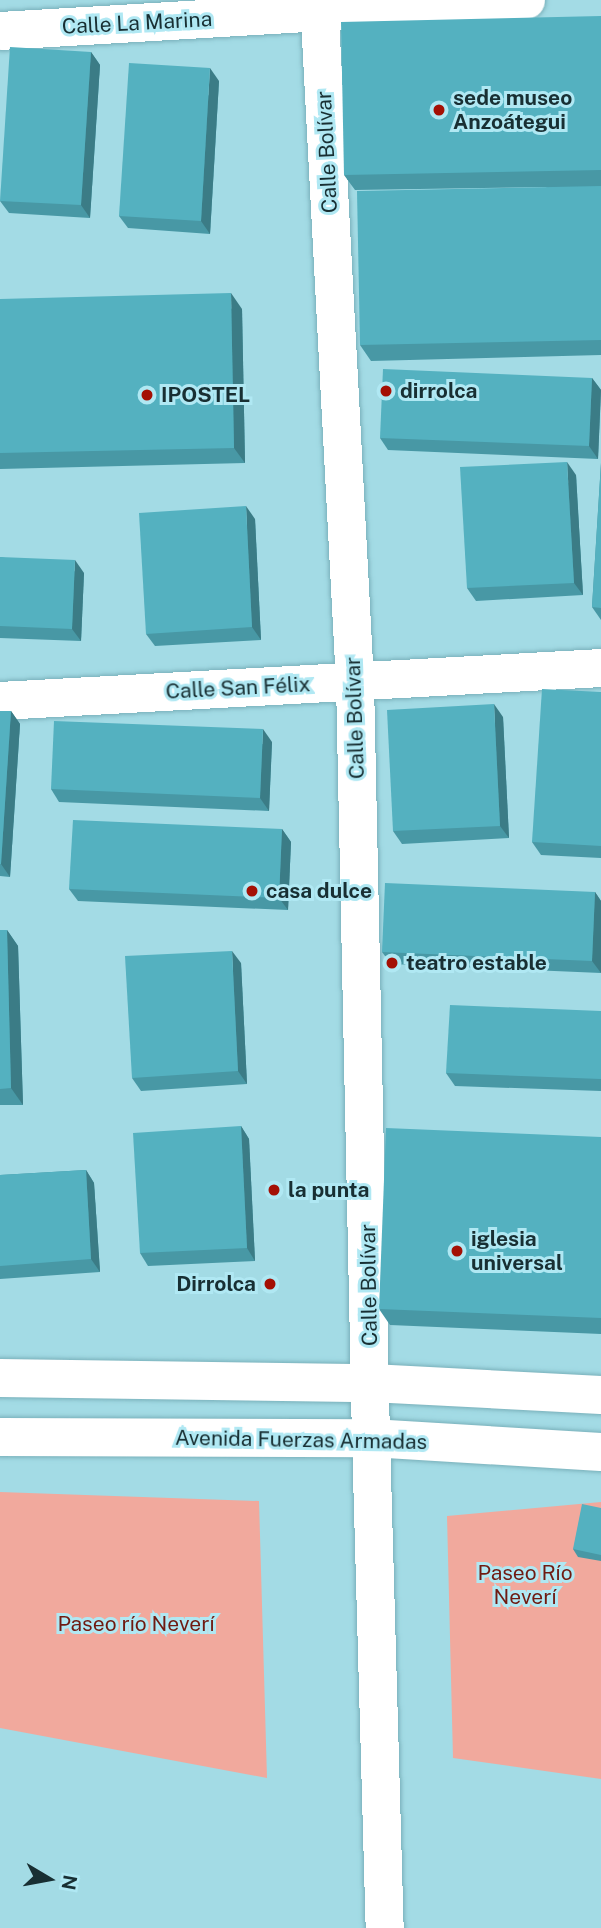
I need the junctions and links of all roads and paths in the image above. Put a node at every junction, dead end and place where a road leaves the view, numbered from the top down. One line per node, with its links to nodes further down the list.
1 (526, 0): 2 (street, Calle La Marina)
2 (320, 7): 3 (street, Calle La Marina); 5 (street, Calle Bolívar)
3 (0, 31)
4 (601, 668): 5 (street, Calle San Félix)
5 (355, 682): 6 (street, Calle San Félix); 8 (street, Calle Bolívar)
6 (0, 701)
7 (0, 1378): 8 (street)
8 (371, 1383): 9 (street); 11 (street, Calle Bolívar)
9 (601, 1395)
10 (0, 1437): 11 (street, Avenida Fuerzas Armadas)
11 (372, 1438): 12 (street, Avenida Fuerzas Armadas); 13 (street, Calle Bolívar)
12 (601, 1452)
13 (385, 1928)

